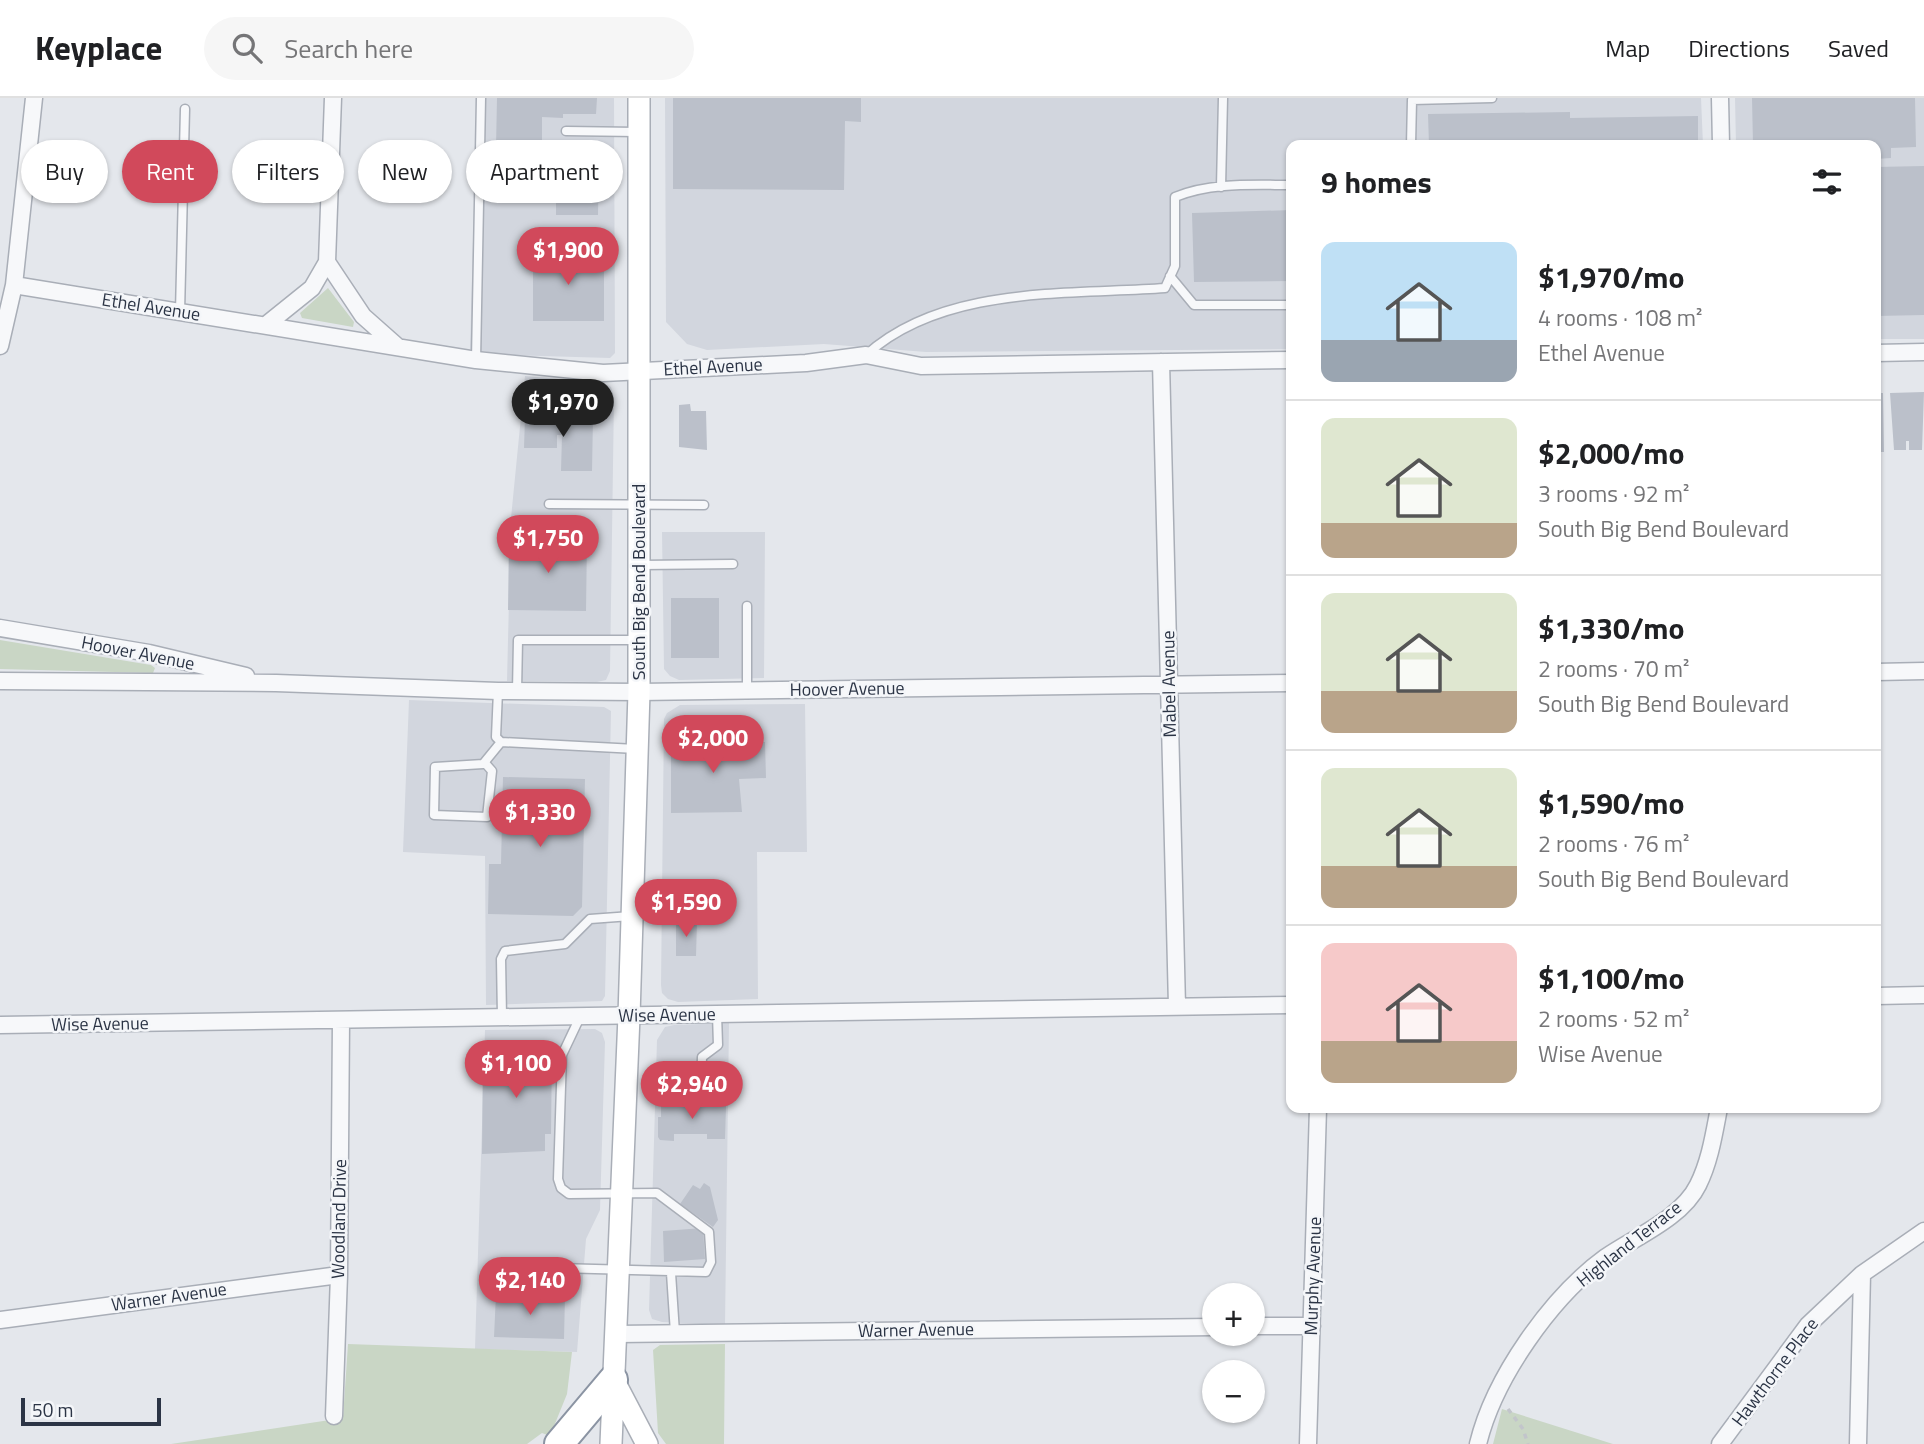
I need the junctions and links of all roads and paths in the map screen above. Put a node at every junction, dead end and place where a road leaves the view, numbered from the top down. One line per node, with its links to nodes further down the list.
1 (33, 98): 17 (street)
2 (333, 98): 15 (street)
3 (481, 98): 26 (lane)
4 (639, 98): 10 (main road, South Big Bend Boulevard)
5 (1223, 98): 14 (lane)
6 (1492, 98): 11 (lane)
7 (1720, 98): 12 (street)
8 (185, 109): 19 (lane)
9 (566, 131): 10 (lane)
10 (639, 132): 29 (main road, South Big Bend Boulevard)
11 (1411, 140)
12 (1721, 140)
13 (1286, 185): 14 (lane)
14 (1221, 187): 16 (lane)
15 (327, 262): 20 (street); 22 (street)
16 (1170, 276): 18 (lane); 25 (lane)
17 (14, 285): 19 (street, Ethel Avenue); 21 (street)
18 (1286, 305)
19 (180, 312): 20 (street, Ethel Avenue)
20 (266, 325): 22 (street, Ethel Avenue)
21 (0, 346)
22 (398, 347): 26 (street, Ethel Avenue)
23 (1924, 352): 24 (street)
24 (1881, 353)
25 (866, 355): 28 (street, Ethel Avenue); 29 (street, Ethel Avenue)
26 (476, 360): 29 (street, Ethel Avenue)
27 (1286, 360): 28 (street, Ethel Avenue)
28 (1161, 362): 43 (street, Mabel Avenue)
29 (639, 371): 32 (main road, South Big Bend Boulevard)
30 (549, 504): 32 (lane)
31 (704, 505): 32 (lane)
32 (639, 506): 34 (main road, South Big Bend Boulevard)
33 (733, 564): 34 (lane)
34 (639, 565): 37 (main road, South Big Bend Boulevard)
35 (747, 606): 46 (lane)
36 (0, 628): 41 (street, Hoover Avenue)
37 (639, 640): 45 (lane); 47 (main road, South Big Bend Boulevard)
38 (1924, 671): 39 (street)
39 (1881, 672)
40 (0, 681): 41 (street, Hoover Avenue)
41 (276, 683): 44 (street, Hoover Avenue)
42 (1286, 683): 43 (street, Hoover Avenue)
43 (1170, 686): 46 (street, Hoover Avenue); 55 (street, Mabel Avenue)
44 (498, 691): 45 (street, Hoover Avenue); 48 (lane)
45 (517, 691): 47 (street, Hoover Avenue)
46 (747, 691): 47 (street, Hoover Avenue)
47 (639, 692): 49 (main road, South Big Bend Boulevard)
48 (501, 742): 49 (lane); 50 (lane)
49 (636, 749): 51 (main road, South Big Bend Boulevard)
50 (485, 763): 50 (lane)
51 (632, 916): 57 (main road, South Big Bend Boulevard); 58 (lane)
52 (1924, 995): 53 (street)
53 (1881, 996)
54 (1286, 1005): 55 (street, Wise Avenue)
55 (1177, 1006): 56 (street, Wise Avenue)
56 (717, 1014): 57 (street, Wise Avenue); 62 (lane)
57 (629, 1016): 59 (street, Wise Avenue); 65 (main road, South Big Bend Boulevard)
58 (502, 1017): 59 (street, Wise Avenue); 60 (street, Wise Avenue)
59 (580, 1017): 65 (lane)
60 (341, 1021): 61 (street, Wise Avenue); 71 (street, Woodland Drive)
61 (0, 1025)
62 (701, 1088)
63 (1318, 1113): 74 (street, Murphy Avenue)
64 (1718, 1113): 85 (street, Highland Terrace)
65 (622, 1194): 68 (main road, South Big Bend Boulevard); 69 (lane)
66 (1924, 1231): 70 (street, Hawthorne Place)
67 (521, 1267): 68 (lane)
68 (620, 1272): 69 (lane); 77 (main road, South Big Bend Boulevard)
69 (671, 1273): 76 (lane)
70 (1862, 1274): 87 (street, Hawthorne Place); 88 (street)
71 (339, 1275): 72 (street, Warner Avenue); 80 (street, Woodland Drive)
72 (0, 1320)
73 (1265, 1326): 74 (street)
74 (1312, 1326): 84 (street, Murphy Avenue)
75 (1202, 1327): 76 (street, Warner Avenue)
76 (675, 1333): 77 (street, Warner Avenue)
77 (617, 1334): 78 (main road, South Big Bend Boulevard)
78 (613, 1380): 81 (highway); 82 (main road, South Big Bend Boulevard); 83 (main road)
79 (1505, 1405): 86 (path)
80 (334, 1416)
81 (559, 1444)
82 (611, 1444)
83 (647, 1444)
84 (1308, 1444)
85 (1478, 1444)
86 (1528, 1444)
87 (1720, 1444)
88 (1858, 1444)

